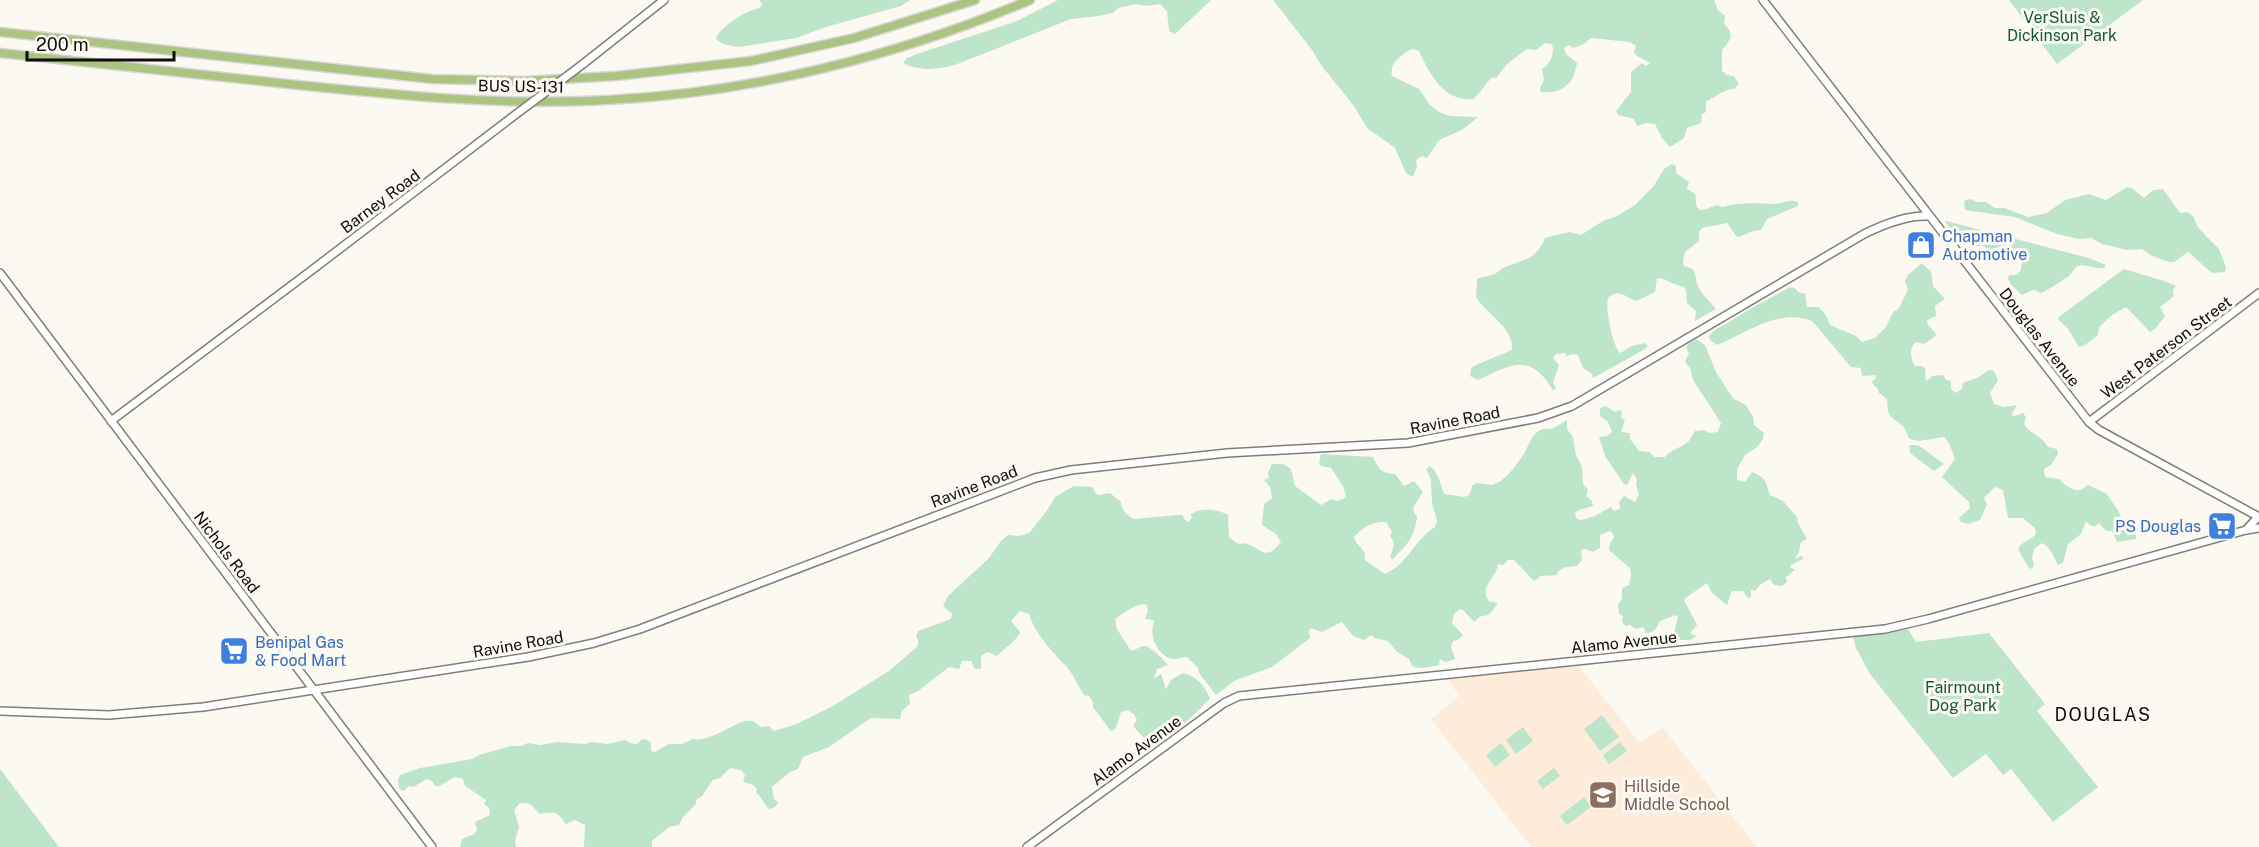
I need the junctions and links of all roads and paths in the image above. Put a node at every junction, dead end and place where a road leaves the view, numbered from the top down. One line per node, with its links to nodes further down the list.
1 (664, 0): 10 (street, Barney Road, bridge)
2 (975, 0): 5 (highway, BUS US-131)
3 (1030, 0): 6 (highway, BUS US-131)
4 (1763, 0): 7 (street, Douglas Avenue)
5 (0, 32)
6 (0, 53)
7 (1928, 216): 11 (street, Douglas Avenue); 15 (street, Ravine Road)
8 (0, 273): 10 (street, Nichols Road)
9 (2259, 293): 11 (street, West Paterson Street)
10 (111, 421): 15 (street, Nichols Road)
11 (2089, 422): 12 (street, Douglas Avenue)
12 (2258, 517): 14 (street)
13 (2259, 528): 14 (street, Alamo Avenue)
14 (2246, 530): 18 (street, Alamo Avenue)
15 (314, 689): 16 (street, Ravine Road); 17 (street, Nichols Road)
16 (0, 711)
17 (432, 847)
18 (1027, 847)

